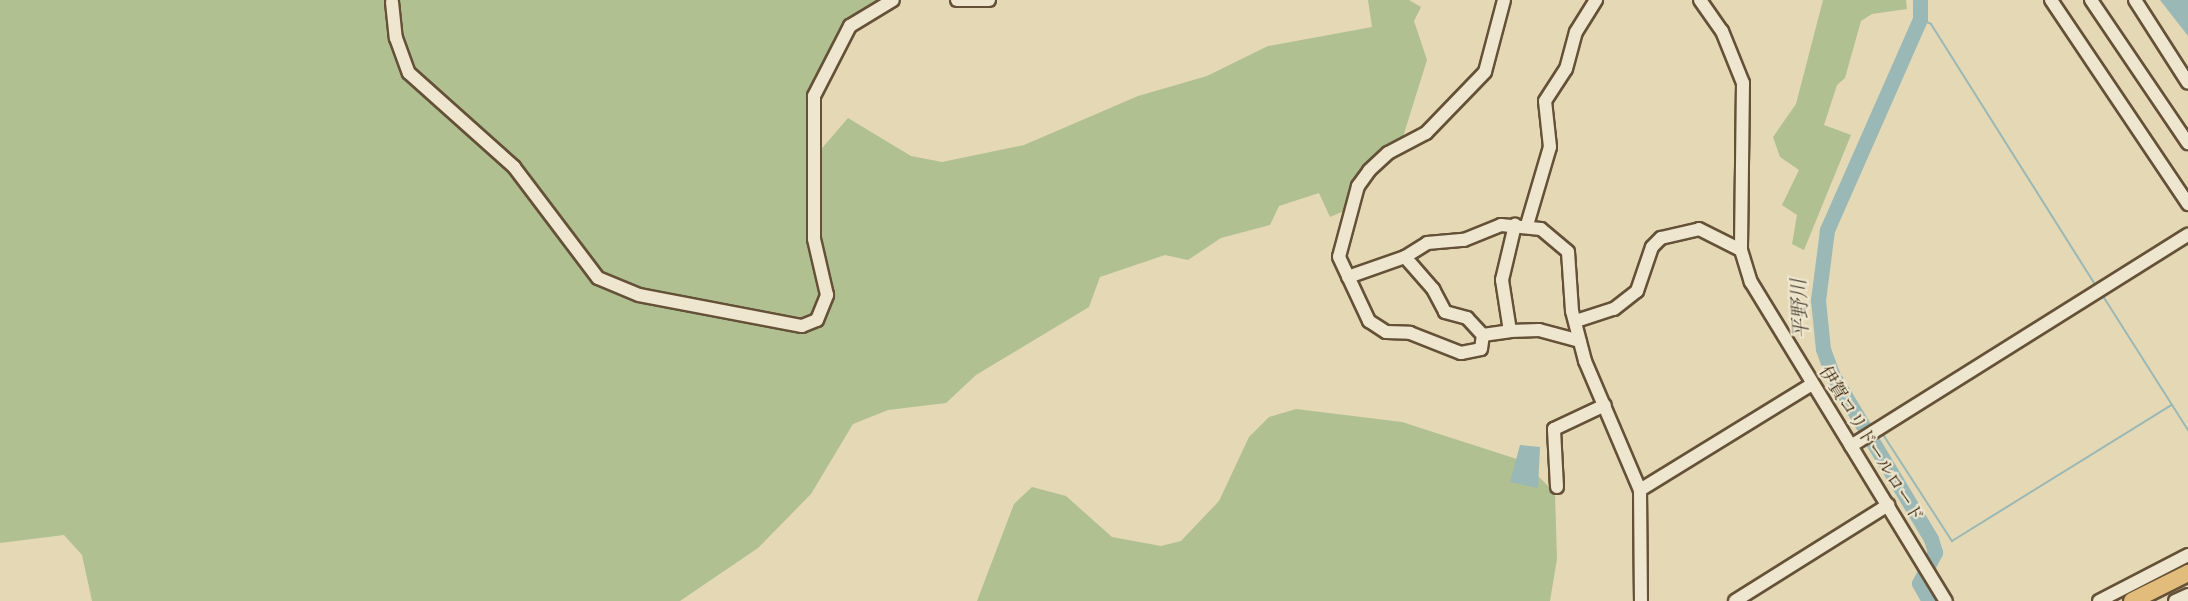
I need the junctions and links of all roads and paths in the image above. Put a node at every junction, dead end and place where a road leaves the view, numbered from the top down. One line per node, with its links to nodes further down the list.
1 (893, 0): 10 (street)
2 (957, 0): 3 (street)
3 (989, 0)
4 (1504, 0): 18 (street)
5 (1596, 0): 14 (street)
6 (1700, 0): 16 (street, 伊賀コリドールロード)
7 (2051, 0): 13 (street)
8 (2091, 0): 12 (street)
9 (2135, 0): 11 (street)
10 (392, 2)
11 (2188, 83)
12 (2188, 143)
13 (2188, 204)
14 (1521, 225): 17 (street); 19 (street); 20 (street)
15 (2188, 235): 25 (street)
16 (1741, 250): 19 (street); 23 (street, 伊賀コリドールロード)
17 (1405, 257): 18 (street); 21 (street)
18 (1348, 277): 21 (street)
19 (1576, 321): 22 (street)
20 (1510, 331): 21 (street); 22 (street)
21 (1483, 335)
22 (1580, 340): 24 (street)
23 (1812, 384): 25 (street, 伊賀コリドールロード); 27 (street)
24 (1605, 405): 26 (street); 27 (street)
25 (1855, 444): 28 (street, 伊賀コリドールロード)
26 (1557, 487)
27 (1640, 490): 32 (street)
28 (1888, 505): 33 (street); 34 (street, 伊賀コリドールロード)
29 (2188, 555): 35 (street)
30 (2188, 573): 36 (highway)
31 (2188, 595): 37 (street)
32 (1641, 601)
33 (1735, 601)
34 (1946, 601)
35 (2099, 601)
36 (2132, 601)
37 (2175, 601)

